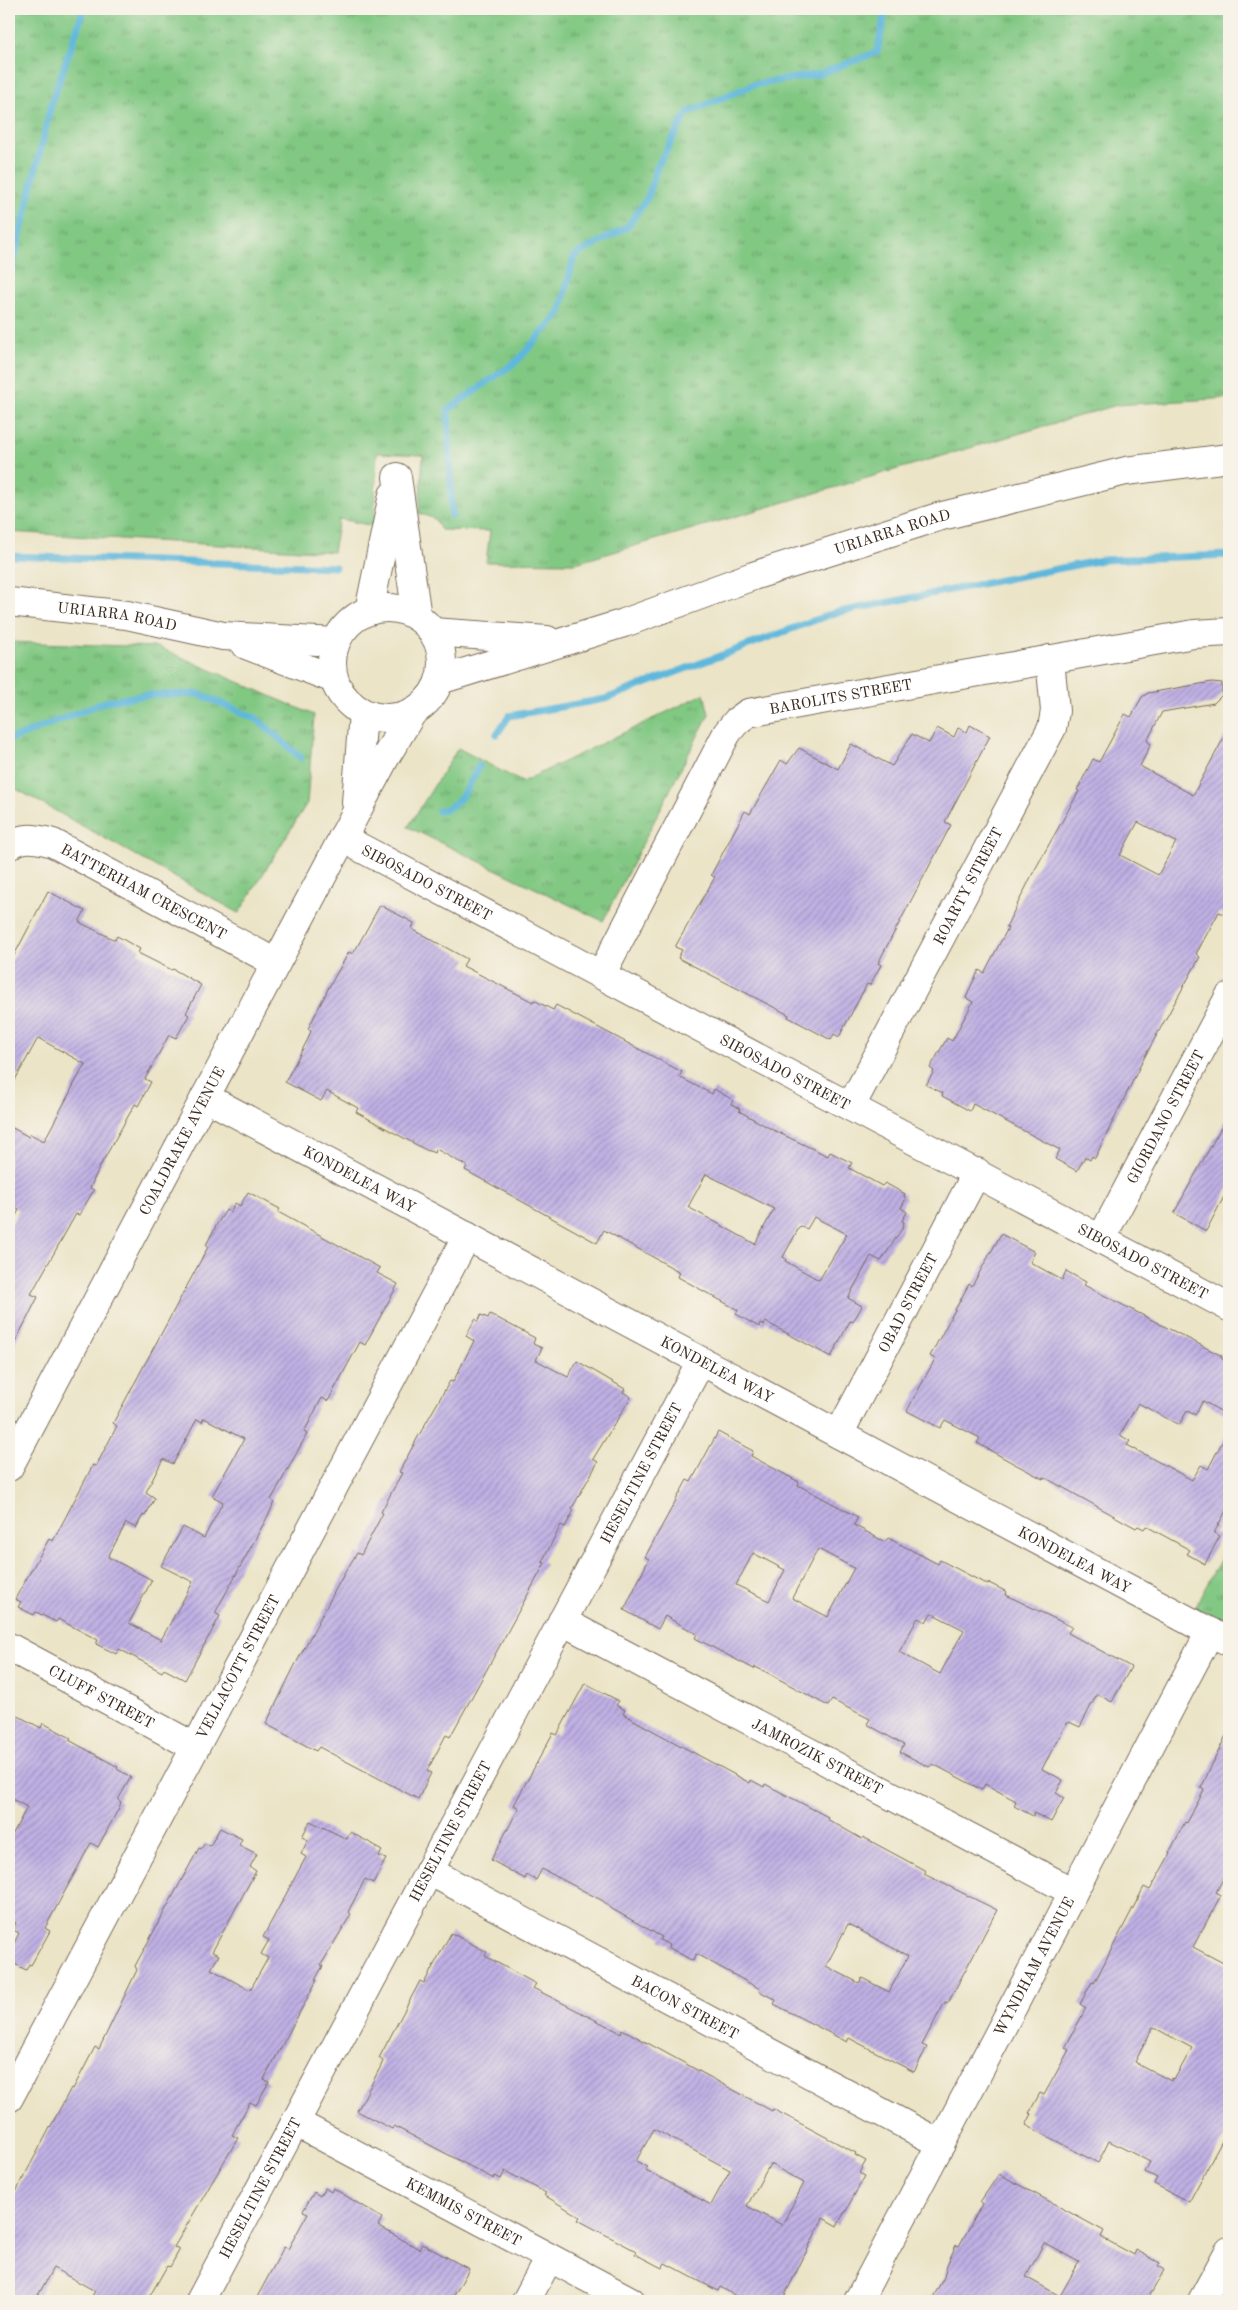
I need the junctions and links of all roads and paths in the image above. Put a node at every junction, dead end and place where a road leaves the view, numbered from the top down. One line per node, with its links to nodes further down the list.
1 (1229, 458): 7 (street, URIARRA ROAD)
2 (9, 602): 6 (street, URIARRA ROAD)
3 (369, 611): 4 (street); 4 (street); 8 (street)
4 (425, 624): 7 (street, URIARRA ROAD); 11 (street)
5 (1229, 632): 9 (street, BAROLITS STREET)
6 (223, 636): 8 (street, URIARRA ROAD); 10 (street, URIARRA ROAD)
7 (564, 641): 11 (street, URIARRA ROAD)
8 (336, 642): 10 (street)
9 (1050, 660): 18 (street, BAROLITS STREET); 21 (street, ROARTY STREET)
10 (334, 679): 12 (street)
11 (440, 680): 13 (street)
12 (363, 713): 13 (street); 14 (street, COALDRAKE AVENUE)
13 (412, 713): 14 (street, COALDRAKE AVENUE)
14 (355, 814): 15 (street, COALDRAKE AVENUE)
15 (342, 838): 17 (street, COALDRAKE AVENUE); 18 (street, SIBOSADO STREET)
16 (9, 846): 17 (street, BATTERHAM CRESCENT)
17 (276, 963): 20 (street, COALDRAKE AVENUE)
18 (602, 973): 21 (street, SIBOSADO STREET)
19 (1229, 997): 24 (street, GIORDANO STREET)
20 (205, 1096): 23 (street, KONDELEA WAY); 28 (street, COALDRAKE AVENUE)
21 (851, 1106): 22 (street, SIBOSADO STREET)
22 (977, 1172): 24 (street, SIBOSADO STREET); 27 (street, OBAD STREET)
23 (467, 1236): 26 (street, KONDELEA WAY); 32 (street, VELLACOTT STREET)
24 (1100, 1239): 25 (street, SIBOSADO STREET)
25 (1229, 1306)
26 (701, 1361): 27 (street, KONDELEA WAY); 29 (street, HESELTINE STREET)
27 (839, 1434): 30 (street, KONDELEA WAY)
28 (9, 1467)
29 (562, 1621): 33 (street, HESELTINE STREET); 34 (street, JAMROZIK STREET)
30 (1220, 1637): 34 (street, WYNDHAM AVENUE)
31 (9, 1647): 32 (street, CLUFF STREET)
32 (195, 1747): 35 (street, VELLACOTT STREET)
33 (429, 1871): 36 (street, HESELTINE STREET); 37 (street, BACON STREET)
34 (1073, 1892): 37 (street, WYNDHAM AVENUE)
35 (9, 2098)
36 (295, 2122): 39 (street, KEMMIS STREET); 40 (street, HESELTINE STREET)
37 (941, 2144): 43 (street, WYNDHAM AVENUE)
38 (1229, 2251): 44 (street)
39 (549, 2258): 41 (street); 42 (street, KEMMIS STREET)
40 (200, 2301)
41 (526, 2301)
42 (631, 2301)
43 (858, 2301)
44 (1202, 2301)

